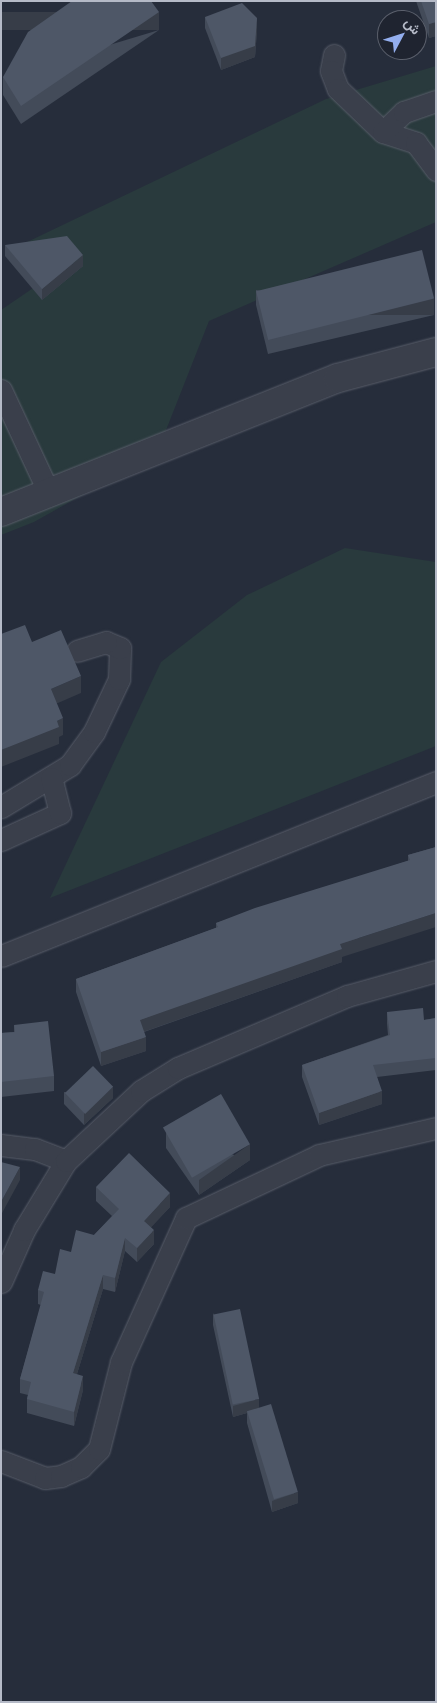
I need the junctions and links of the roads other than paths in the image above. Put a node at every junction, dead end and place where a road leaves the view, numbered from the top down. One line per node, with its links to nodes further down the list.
1 (334, 55): 3 (street)
2 (436, 101): 3 (street)
3 (383, 132): 4 (street)
4 (436, 170)
5 (436, 352): 7 (street)
6 (1, 390): 7 (street)
7 (49, 493): 8 (street)
8 (1, 512)
9 (77, 651): 10 (street)
10 (52, 778): 12 (street); 13 (street)
11 (436, 782): 14 (street)
12 (1, 807)
13 (1, 840)
14 (1, 956)
15 (436, 971): 18 (street)
16 (436, 1128): 20 (street)
17 (1, 1145): 18 (street)
18 (66, 1162): 19 (street)
19 (1, 1282)
20 (1, 1461)

